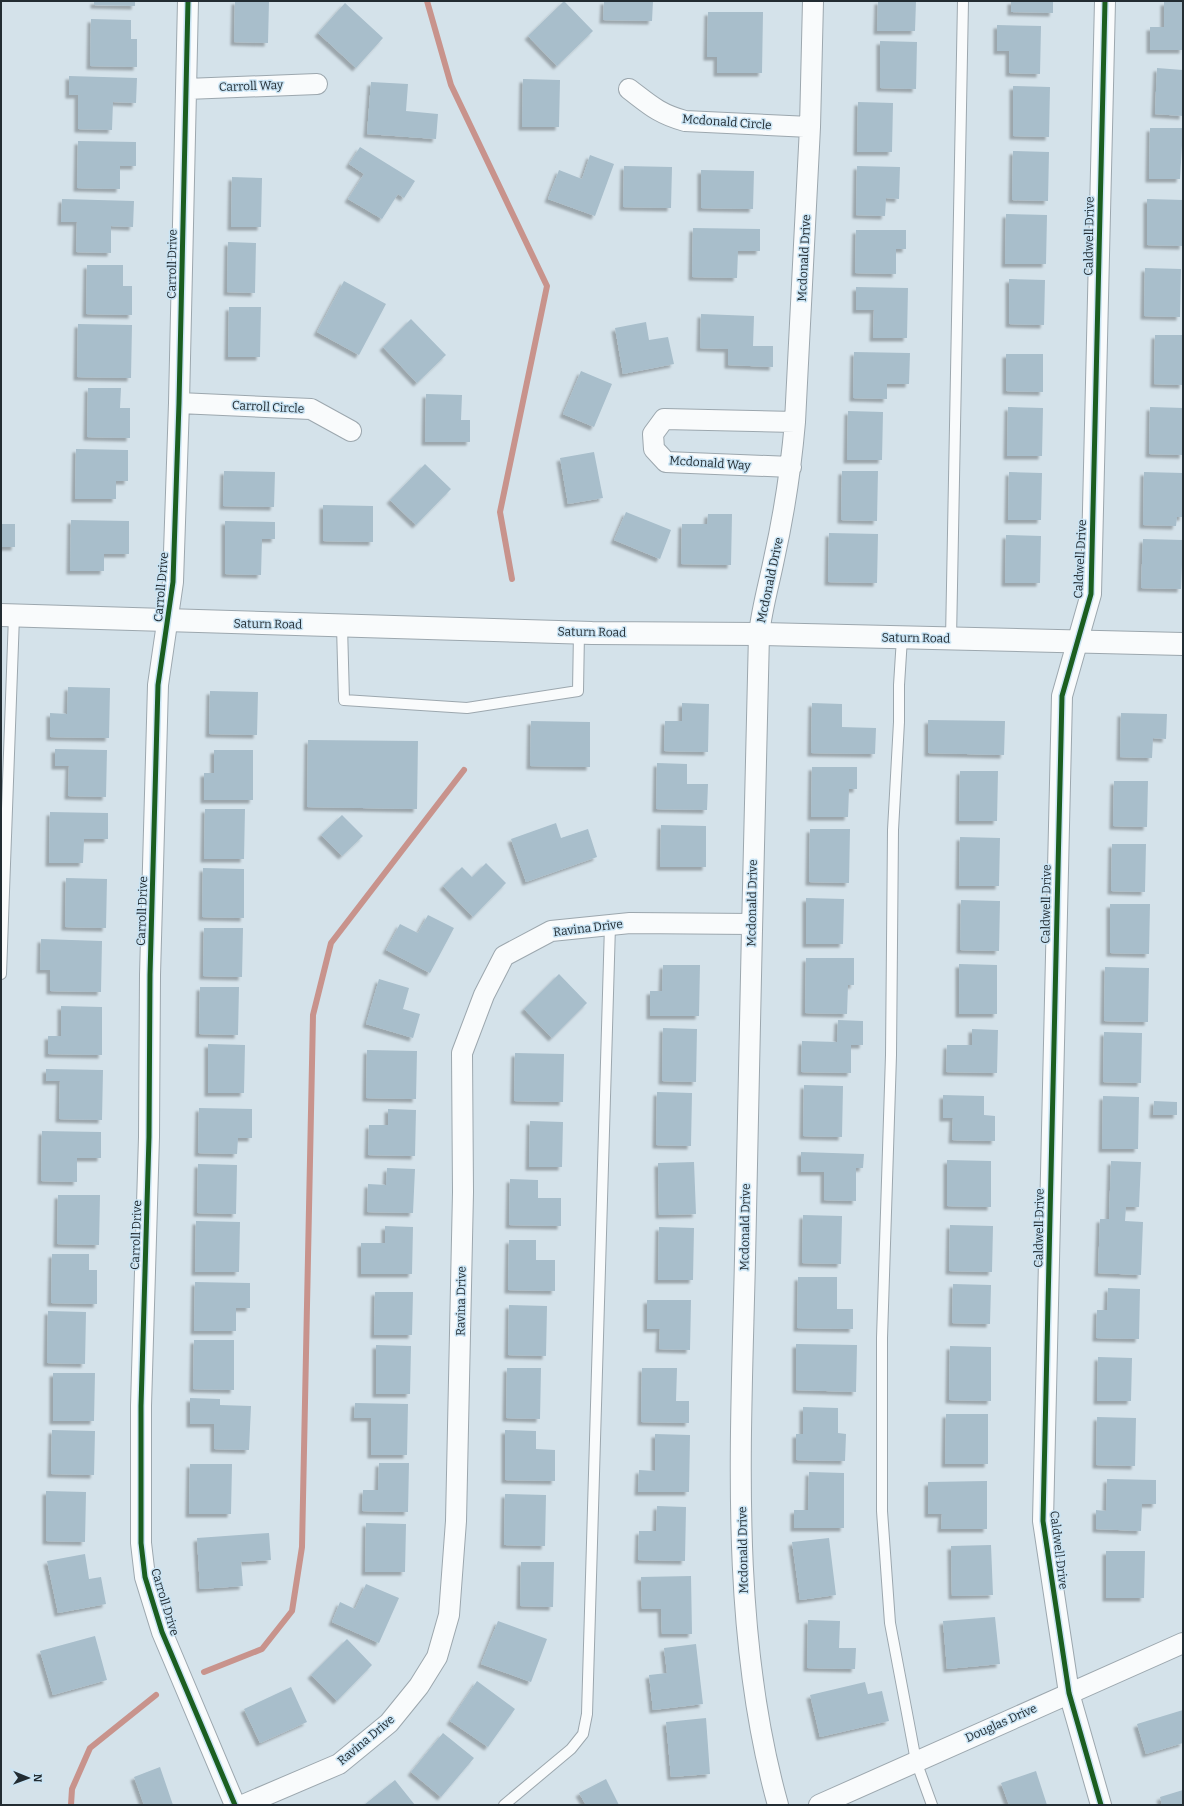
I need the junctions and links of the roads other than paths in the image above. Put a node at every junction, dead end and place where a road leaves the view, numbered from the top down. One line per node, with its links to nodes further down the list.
1 (188, 1): 6 (street, Carroll Drive)
2 (813, 1): 8 (street, Mcdonald Drive)
3 (963, 1): 19 (lane)
4 (1105, 1): 20 (street, Caldwell Drive)
5 (317, 84): 6 (street, Carroll Way)
6 (186, 89): 9 (street, Carroll Drive)
7 (629, 89): 8 (street, Mcdonald Circle)
8 (810, 127): 10 (street, Mcdonald Drive)
9 (179, 403): 11 (street, Carroll Circle); 14 (street, Carroll Drive)
10 (795, 422): 12 (street, Mcdonald Drive); 12 (street, Mcdonald Way)
11 (351, 431)
12 (791, 467): 17 (street, Mcdonald Drive)
13 (7, 616): 14 (street, Saturn Road); 24 (lane)
14 (168, 621): 15 (street, Saturn Road); 28 (street, Carroll Drive)
15 (342, 626): 16 (street, Saturn Road); 16 (lane)
16 (579, 632): 17 (street, Saturn Road)
17 (759, 634): 18 (street, Saturn Road); 22 (street, Mcdonald Drive)
18 (902, 638): 19 (street, Saturn Road); 27 (lane)
19 (950, 639): 20 (street, Saturn Road)
20 (1077, 642): 21 (street, Saturn Road); 26 (street, Caldwell Drive)
21 (1183, 644)
22 (752, 924): 23 (street, Ravina Drive); 31 (street, Mcdonald Drive)
23 (610, 925): 29 (street, Ravina Drive); 30 (lane)
24 (1, 974)
25 (1183, 1642): 26 (street, Douglas Drive)
26 (1069, 1693): 27 (street, Douglas Drive); 34 (street, Caldwell Drive)
27 (916, 1761): 32 (street, Douglas Drive); 33 (lane)
28 (235, 1805)
29 (243, 1805)
30 (504, 1805)
31 (778, 1805)
32 (819, 1805)
33 (932, 1805)
34 (1101, 1805)

